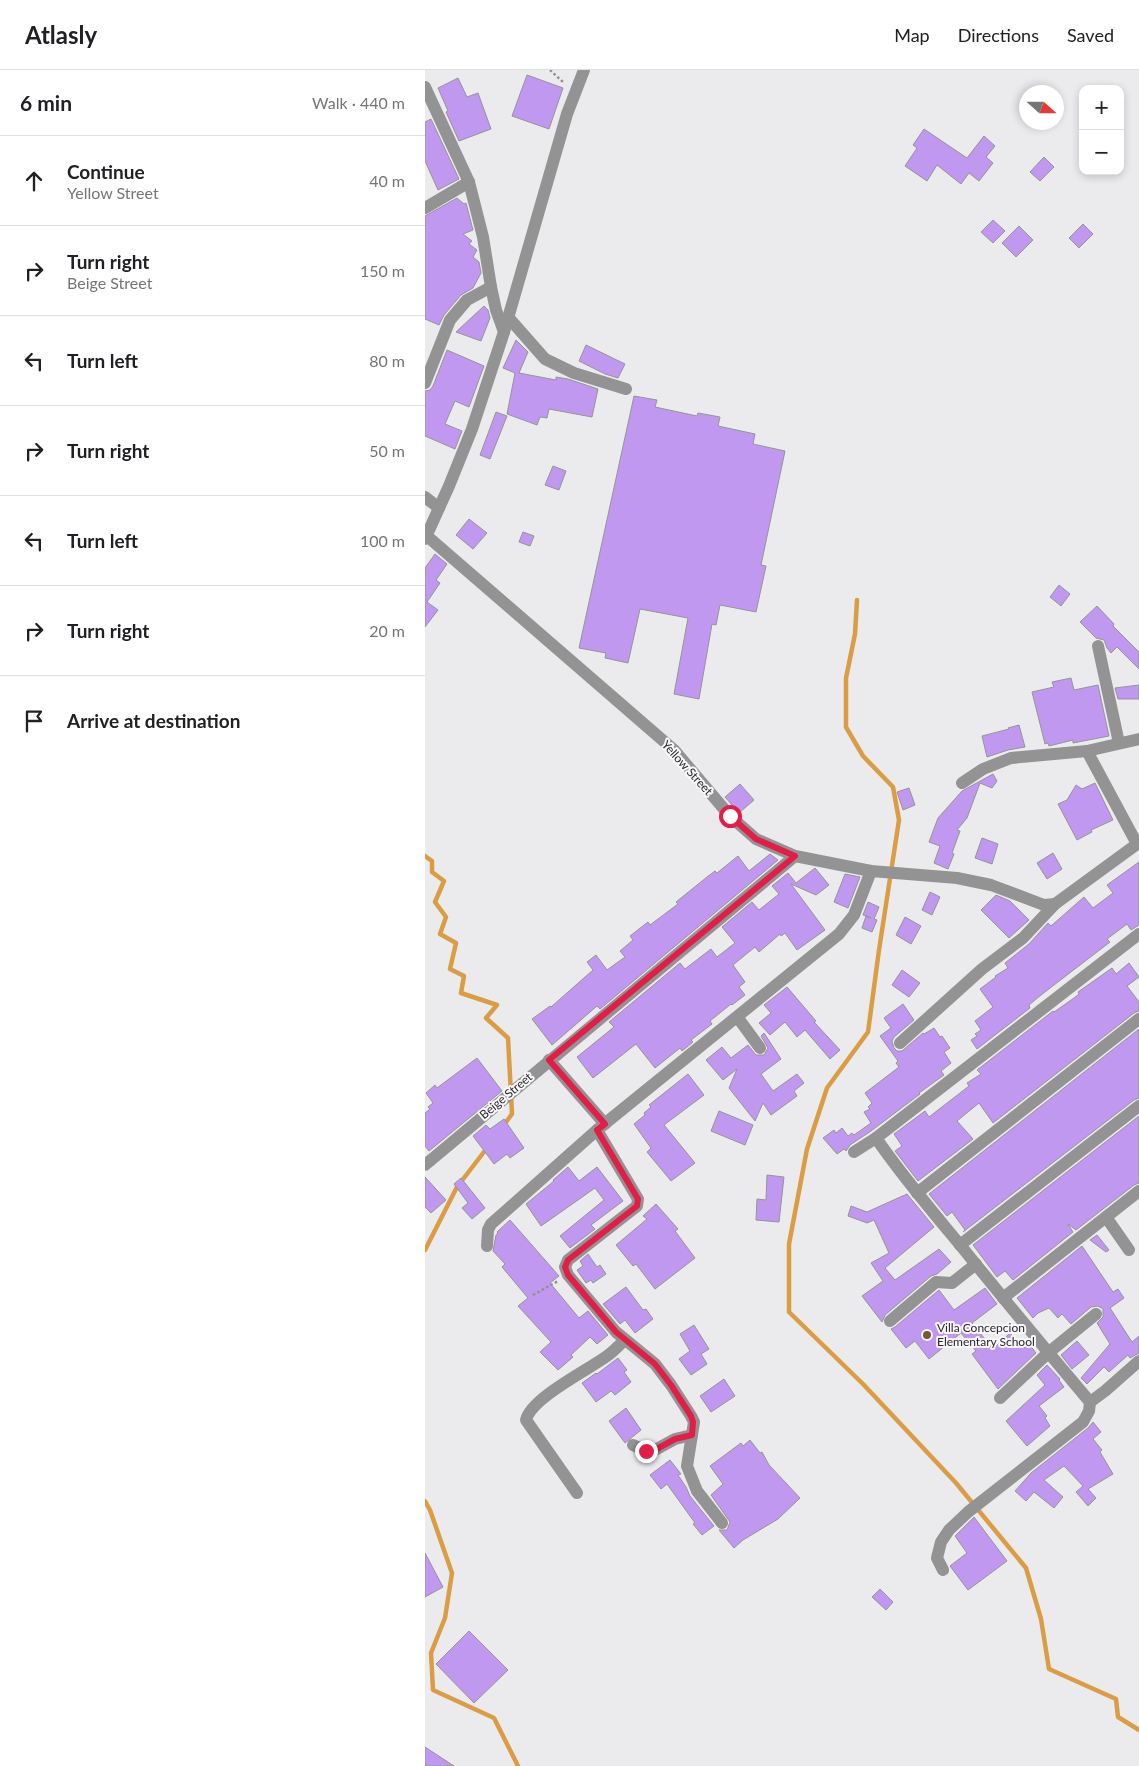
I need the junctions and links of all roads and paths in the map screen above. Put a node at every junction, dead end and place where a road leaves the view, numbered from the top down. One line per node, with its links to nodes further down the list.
1 (550, 70): 4 (path)
2 (584, 70): 4 (street)
3 (425, 87): 5 (street)
4 (575, 92): 8 (street)
5 (469, 182): 6 (street); 7 (street)
6 (425, 208)
7 (491, 287): 9 (street); 10 (street)
8 (508, 317): 9 (street); 11 (street)
9 (504, 332): 13 (street)
10 (425, 383)
11 (626, 389)
12 (425, 497): 13 (street)
13 (439, 508): 14 (street)
14 (426, 538): 21 (street, Yellow Street)
15 (1098, 646): 17 (street)
16 (1139, 739): 17 (street)
17 (1119, 743): 18 (street)
18 (1087, 751): 19 (street); 20 (street)
19 (962, 783)
20 (1138, 846): 23 (street)
21 (795, 856): 22 (street, Yellow Street); 29 (street, Beige Street)
22 (874, 871): 23 (street, Yellow Street); 25 (street)
23 (1055, 904): 27 (street)
24 (1139, 934): 32 (street)
25 (738, 1018): 28 (street); 31 (street)
26 (1139, 1019): 36 (street)
27 (900, 1043)
28 (760, 1048)
29 (549, 1060): 31 (street); 34 (street, Beige Street)
30 (1139, 1106): 38 (street)
31 (601, 1127): 39 (street); 42 (street)
32 (876, 1138): 33 (street); 36 (street)
33 (854, 1152)
34 (425, 1164)
35 (1139, 1191): 37 (street)
36 (917, 1194): 38 (street)
37 (1106, 1217): 40 (street); 44 (street)
38 (960, 1245): 41 (street)
39 (487, 1246)
40 (1129, 1250)
41 (975, 1264): 44 (street); 46 (street)
42 (568, 1275): 43 (path); 47 (street)
43 (533, 1295)
44 (1003, 1298): 48 (street)
45 (1096, 1314): 48 (street)
46 (890, 1320)
47 (624, 1341): 52 (street); 54 (street)
48 (1048, 1353): 50 (street); 51 (street)
49 (1139, 1361): 51 (street)
50 (1000, 1398)
51 (1089, 1402): 56 (street)
52 (692, 1435): 53 (street); 55 (street)
53 (633, 1445)
54 (577, 1493)
55 (721, 1523)
56 (943, 1570)

